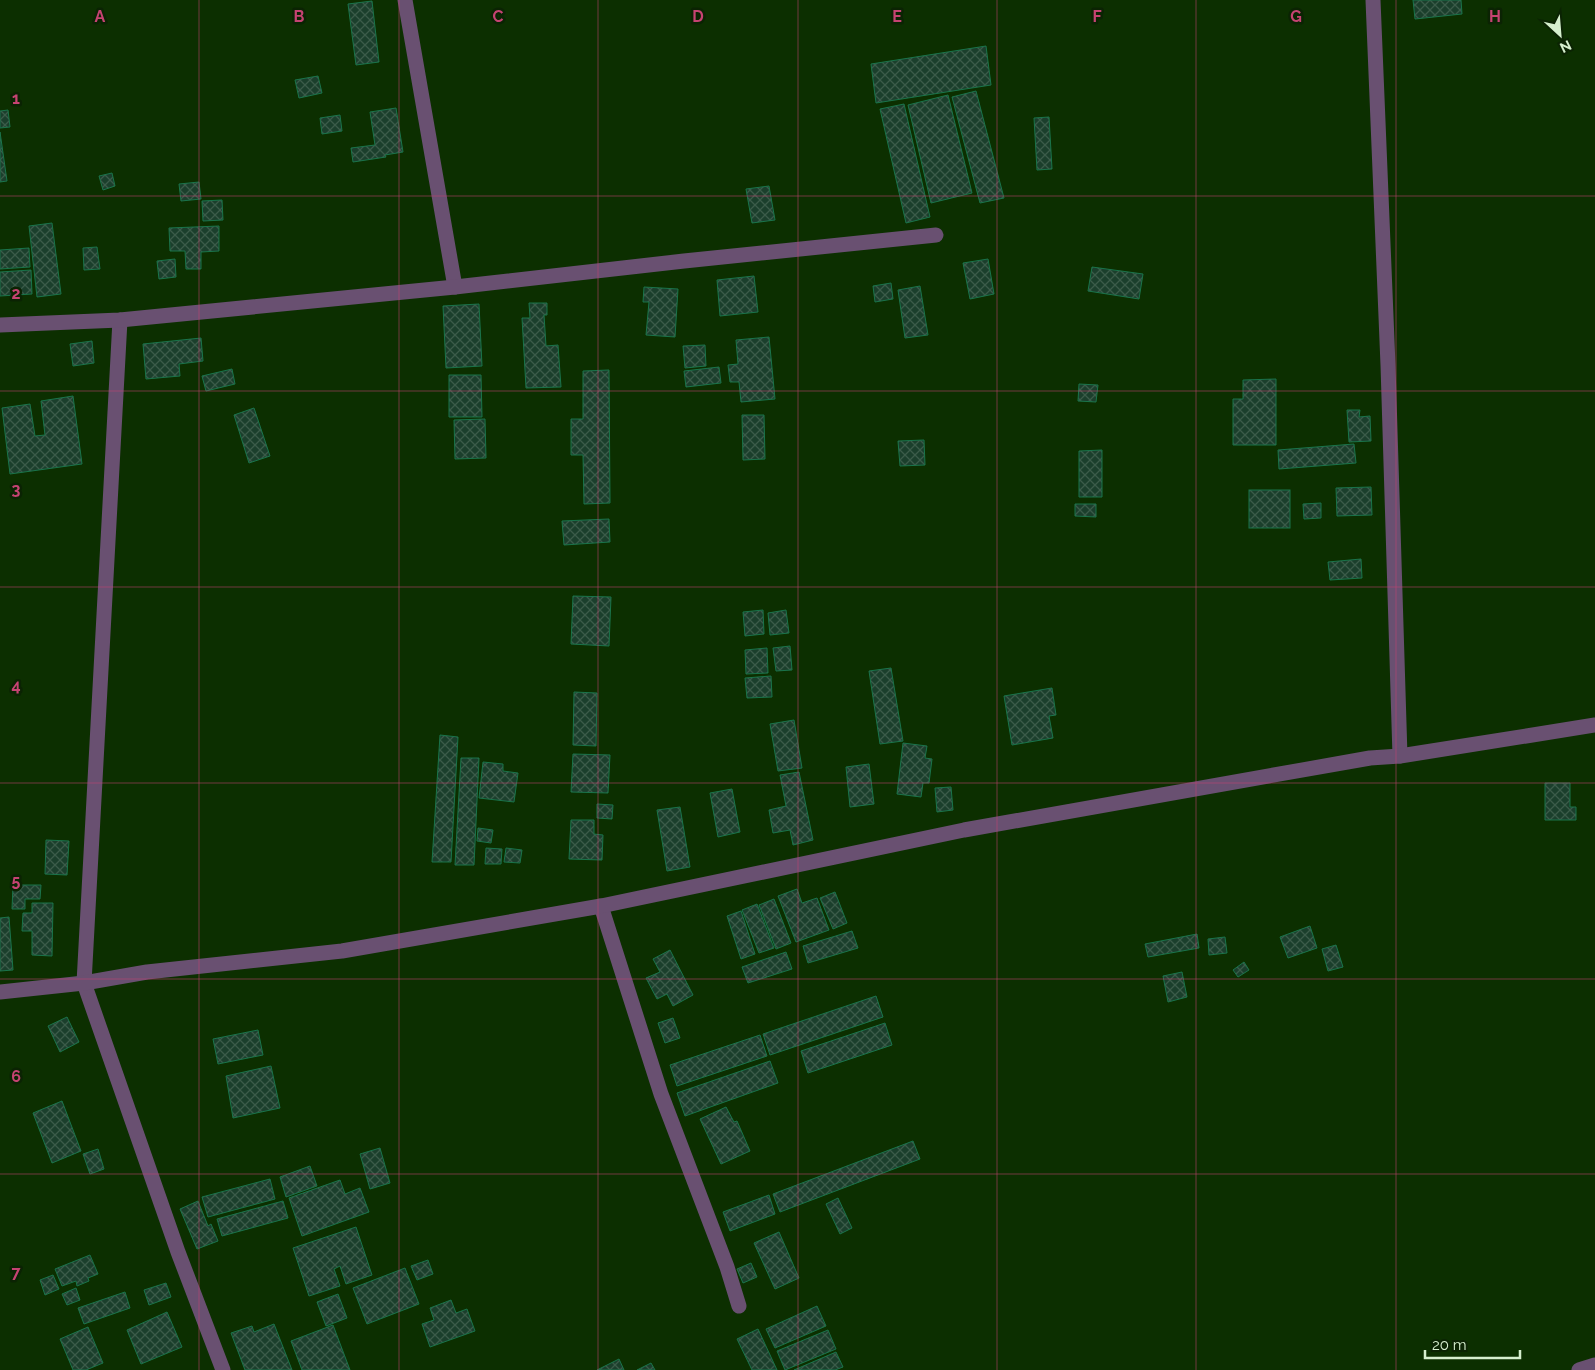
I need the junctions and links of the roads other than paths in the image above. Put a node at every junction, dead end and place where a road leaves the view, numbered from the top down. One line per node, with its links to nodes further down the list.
1 (405, 0): 4 (street)
2 (1373, 0): 8 (street)
3 (936, 235): 4 (street)
4 (455, 286): 5 (street)
5 (120, 320): 6 (street); 10 (street)
6 (0, 325)
7 (1595, 725): 8 (street)
8 (1400, 756): 9 (street)
9 (601, 906): 10 (street); 12 (street)
10 (84, 983): 11 (street); 14 (street)
11 (0, 992)
12 (739, 1306)
13 (1595, 1365): 15 (street)
14 (223, 1370)
15 (1579, 1370)

